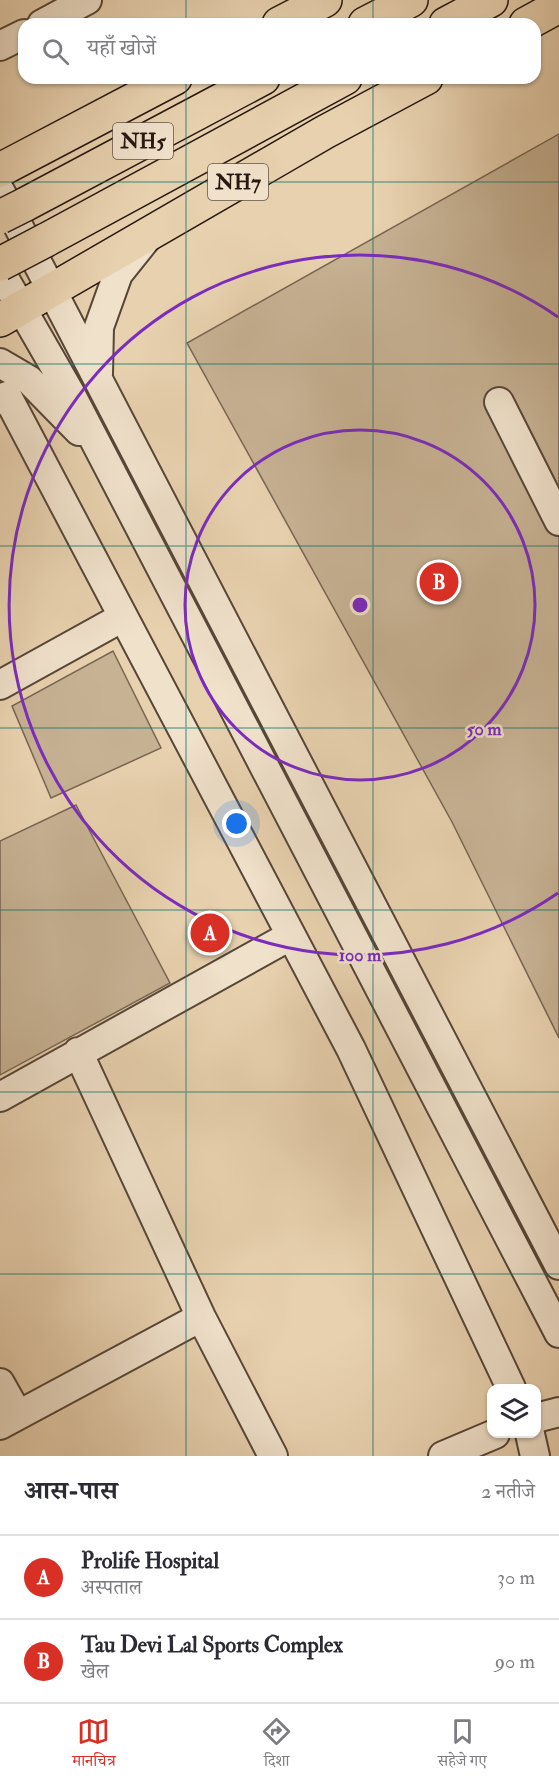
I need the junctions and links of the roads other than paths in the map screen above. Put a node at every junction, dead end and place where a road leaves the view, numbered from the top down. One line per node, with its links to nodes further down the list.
1 (87, 0): 6 (street)
2 (325, 0): 7 (highway)
3 (411, 0): 8 (highway)
4 (490, 0): 9 (highway)
5 (559, 6): 10 (highway)
6 (53, 18)
7 (290, 18)
8 (376, 18)
9 (457, 18)
10 (537, 18)
11 (18, 37): 12 (street)
12 (0, 46)
13 (165, 84): 17 (highway)
14 (251, 84): 18 (highway, NH5)
15 (334, 84): 20 (highway, NH5, bridge)
16 (415, 84): 19 (highway, NH7)
17 (0, 170)
18 (8, 204): 22 (street)
19 (153, 231): 22 (highway, NH7); 25 (street)
20 (0, 264)
21 (0, 271): 23 (street)
22 (53, 291): 23 (highway, NH7); 25 (street)
23 (11, 314): 28 (street)
24 (0, 363): 28 (street)
25 (98, 380): 35 (street)
26 (0, 400): 30 (street)
27 (499, 402): 29 (street)
28 (101, 454): 37 (street)
29 (559, 521)
30 (123, 617): 31 (street); 32 (street)
31 (0, 685)
32 (290, 936): 33 (street); 39 (street)
33 (78, 1052): 34 (street); 36 (street)
34 (0, 1097)
35 (559, 1265)
36 (201, 1317): 42 (street); 45 (street)
37 (559, 1333)
38 (0, 1383): 42 (street)
39 (509, 1384)
40 (559, 1412): 41 (street)
41 (541, 1417)
42 (9, 1420)
43 (487, 1437): 46 (street)
44 (531, 1438): 47 (street)
45 (273, 1456)
46 (443, 1456)
47 (535, 1456)

